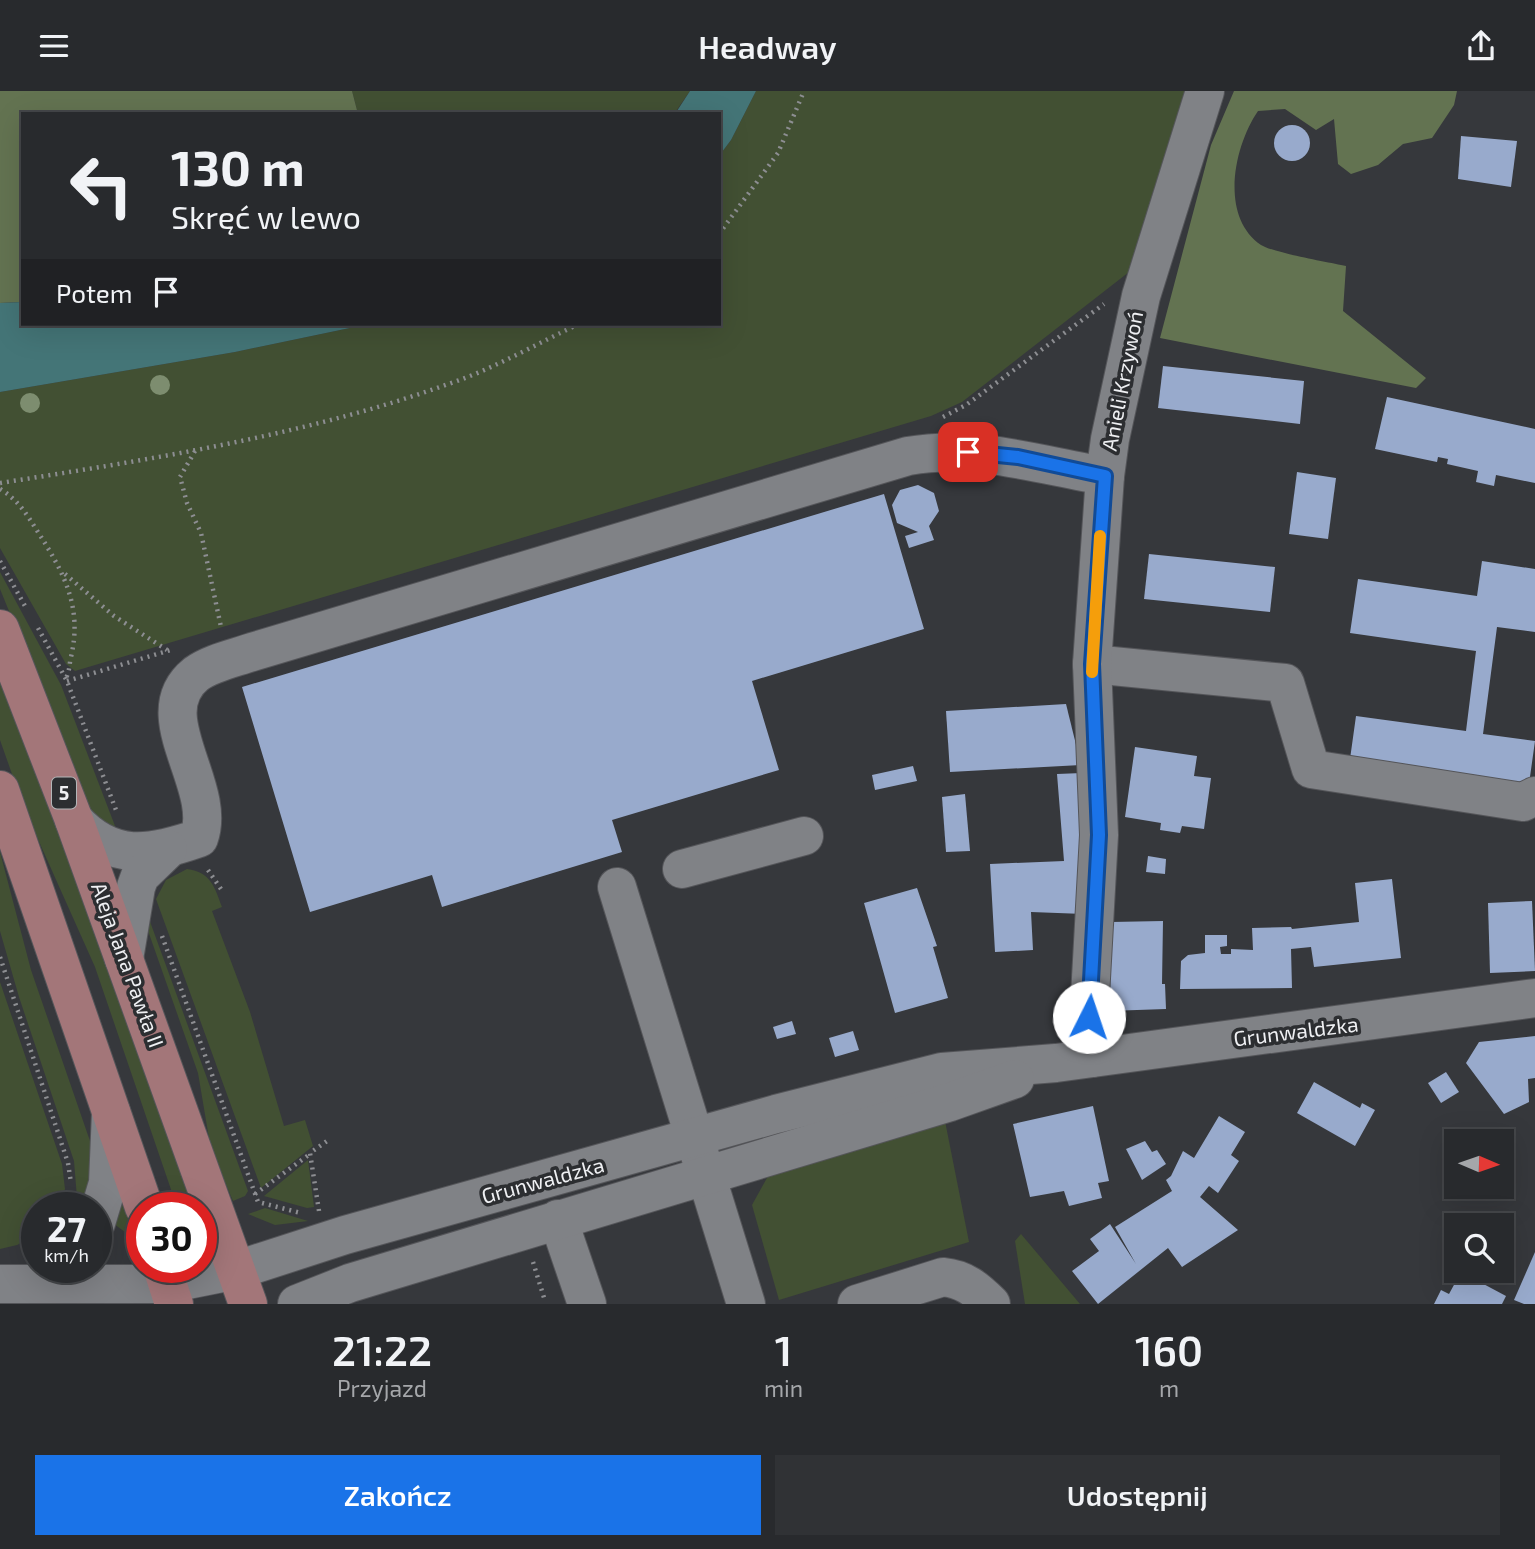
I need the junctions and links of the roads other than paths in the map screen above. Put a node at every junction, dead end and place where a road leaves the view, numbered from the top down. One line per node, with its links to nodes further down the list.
1 (1205, 91): 2 (street, Anieli Krzywoń)
2 (1105, 476): 4 (street, Anieli Krzywoń); 10 (street)
3 (20, 618): 7 (main road, Aleja Jana Pawła II / 5)
4 (1092, 664): 6 (street); 15 (street, Anieli Krzywoń)
5 (0, 790): 9 (main road)
6 (1535, 796)
7 (74, 820): 10 (street); 13 (main road, Aleja Jana Pawła II / 5)
8 (804, 836): 11 (street)
9 (10, 842): 16 (main road)
10 (168, 849): 13 (street)
11 (682, 869)
12 (617, 887): 17 (street)
13 (124, 959): 24 (main road, Aleja Jana Pawła II / 5)
14 (1535, 998): 15 (street, Grunwaldzka)
15 (1074, 1061): 17 (street, Grunwaldzka); 18 (street, Grunwaldzka)
16 (111, 1109): 19 (street); 20 (main road)
17 (696, 1137): 18 (street); 24 (street, Grunwaldzka)
18 (705, 1174): 21 (street, Grunwaldzka); 27 (street)
19 (101, 1192)
20 (139, 1192)
21 (558, 1219): 25 (street, Grunwaldzka); 26 (street)
22 (112, 1283): 23 (street, Grunwaldzka)
23 (168, 1285): 24 (street, Grunwaldzka)
24 (242, 1287)
25 (297, 1304)
26 (587, 1304)
27 (746, 1304)
28 (857, 1304): 29 (street)
29 (991, 1304)

